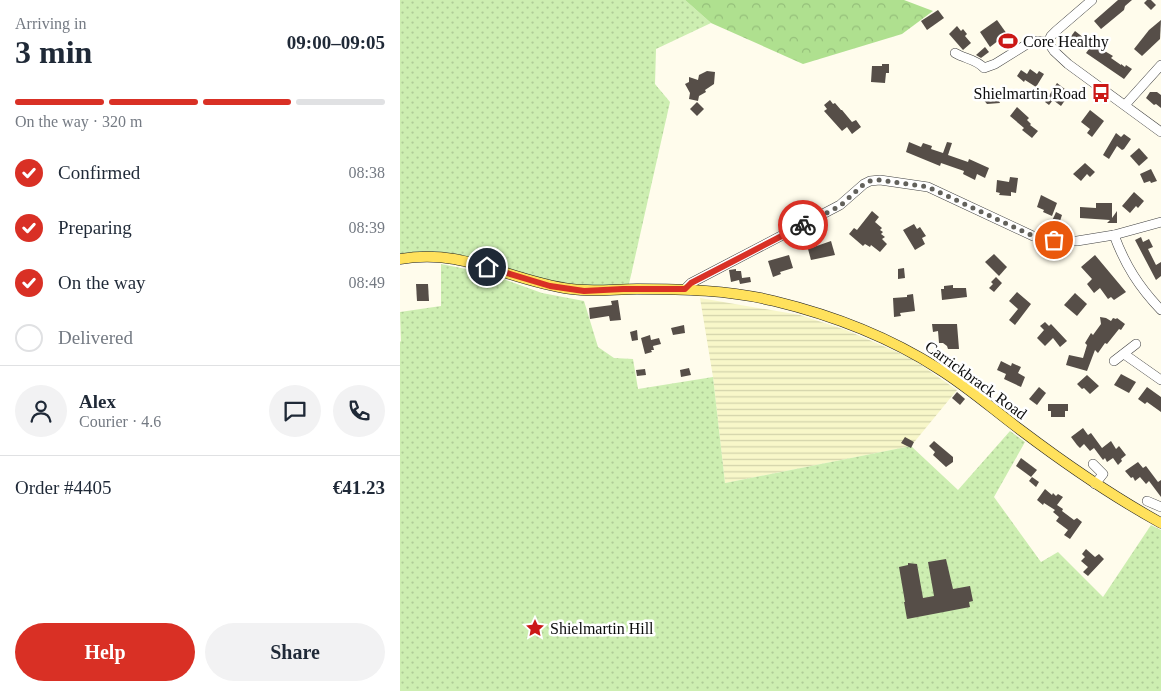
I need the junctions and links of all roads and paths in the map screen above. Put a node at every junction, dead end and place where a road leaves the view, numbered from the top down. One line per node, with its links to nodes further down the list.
1 (1092, 0): 2 (street)
2 (1048, 42): 3 (street); 5 (street)
3 (955, 53)
4 (1161, 65): 5 (street)
5 (1125, 105): 6 (street)
6 (1161, 132)
7 (1161, 222): 8 (street)
8 (1114, 235): 10 (street); 11 (street)
9 (400, 259): 10 (main road, Carrickbrack Road)
10 (685, 289): 17 (main road, Carrickbrack Road)
11 (1161, 310)
12 (1136, 344): 13 (street)
13 (1124, 354): 14 (street); 15 (street)
14 (1114, 361)
15 (1161, 380)
16 (1093, 464): 17 (street)
17 (1095, 484): 20 (main road, Carrickbrack Road)
18 (1147, 501): 19 (street)
19 (1161, 507)
20 (1161, 523)

